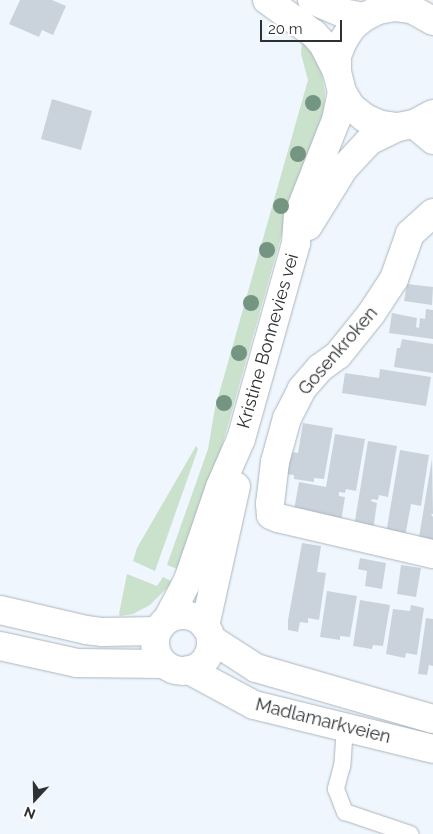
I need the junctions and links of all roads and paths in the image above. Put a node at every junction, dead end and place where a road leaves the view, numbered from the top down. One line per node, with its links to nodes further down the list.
1 (267, 0): 5 (main road)
2 (312, 0): 3 (main road)
3 (364, 17): 4 (main road); 5 (main road, Kristine Bonnevies vei)
4 (431, 18)
5 (339, 82): 6 (main road); 8 (main road, Kristine Bonnevies vei)
6 (420, 126): 8 (main road, Kristine Bonnevies vei)
7 (433, 213): 10 (main road, Gosenkroken)
8 (296, 243): 9 (main road, Kristine Bonnevies vei)
9 (241, 440): 12 (main road, Kristine Bonnevies vei); 13 (main road, Kristine Bonnevies vei)
10 (433, 554)
11 (0, 610): 12 (main road)
12 (162, 624): 13 (main road); 15 (main road)
13 (208, 633): 15 (main road); 16 (main road, Madlamarkveien)
14 (0, 646): 15 (main road)
15 (176, 667): 17 (main road, Madlamarkveien)
16 (433, 719)
17 (345, 727): 18 (main road, Madlamarkveien); 19 (lane)
18 (433, 749)
19 (410, 834)

